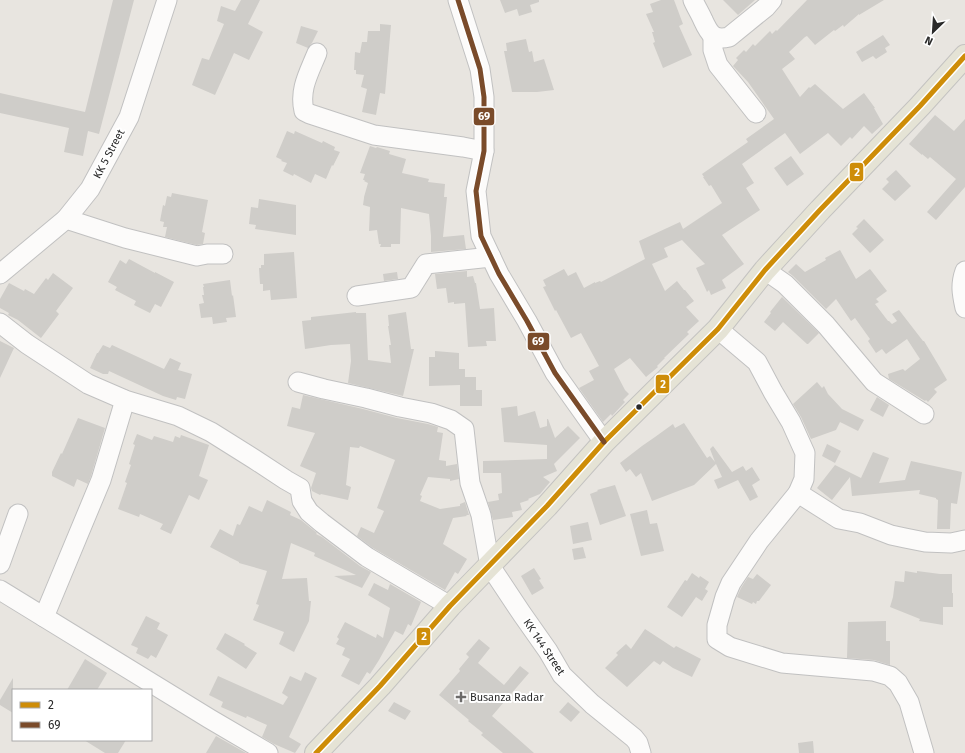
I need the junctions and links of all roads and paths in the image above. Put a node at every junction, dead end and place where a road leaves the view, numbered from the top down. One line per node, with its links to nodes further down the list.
1 (167, 0): 10 (street, KK 5 Street)
2 (458, 0): 9 (street)
3 (693, 0): 5 (street)
4 (772, 0): 5 (street)
5 (714, 36): 8 (street)
6 (317, 53): 9 (street)
7 (965, 56): 13 (main road)
8 (756, 113)
9 (484, 151): 12 (street)
10 (66, 219): 11 (street); 15 (street, KK 5 Street)
11 (223, 254)
12 (491, 257): 16 (street); 23 (street)
13 (766, 270): 19 (main road); 22 (street)
14 (965, 271): 17 (street)
15 (0, 274)
16 (357, 296)
17 (965, 308)
18 (0, 323): 21 (street)
19 (718, 329): 23 (main road); 24 (street)
20 (298, 382): 28 (street)
21 (125, 400): 30 (street); 31 (street)
22 (924, 414)
23 (604, 442): 28 (main road)
24 (798, 494): 26 (street); 35 (street)
25 (18, 514): 27 (street)
26 (965, 540)
27 (0, 564)
28 (490, 566): 30 (main road); 34 (street, KK 144 Street)
29 (0, 590): 31 (street)
30 (450, 606): 33 (main road)
31 (44, 617): 32 (street)
32 (268, 753)
33 (316, 753)
34 (641, 753)
35 (924, 753)

